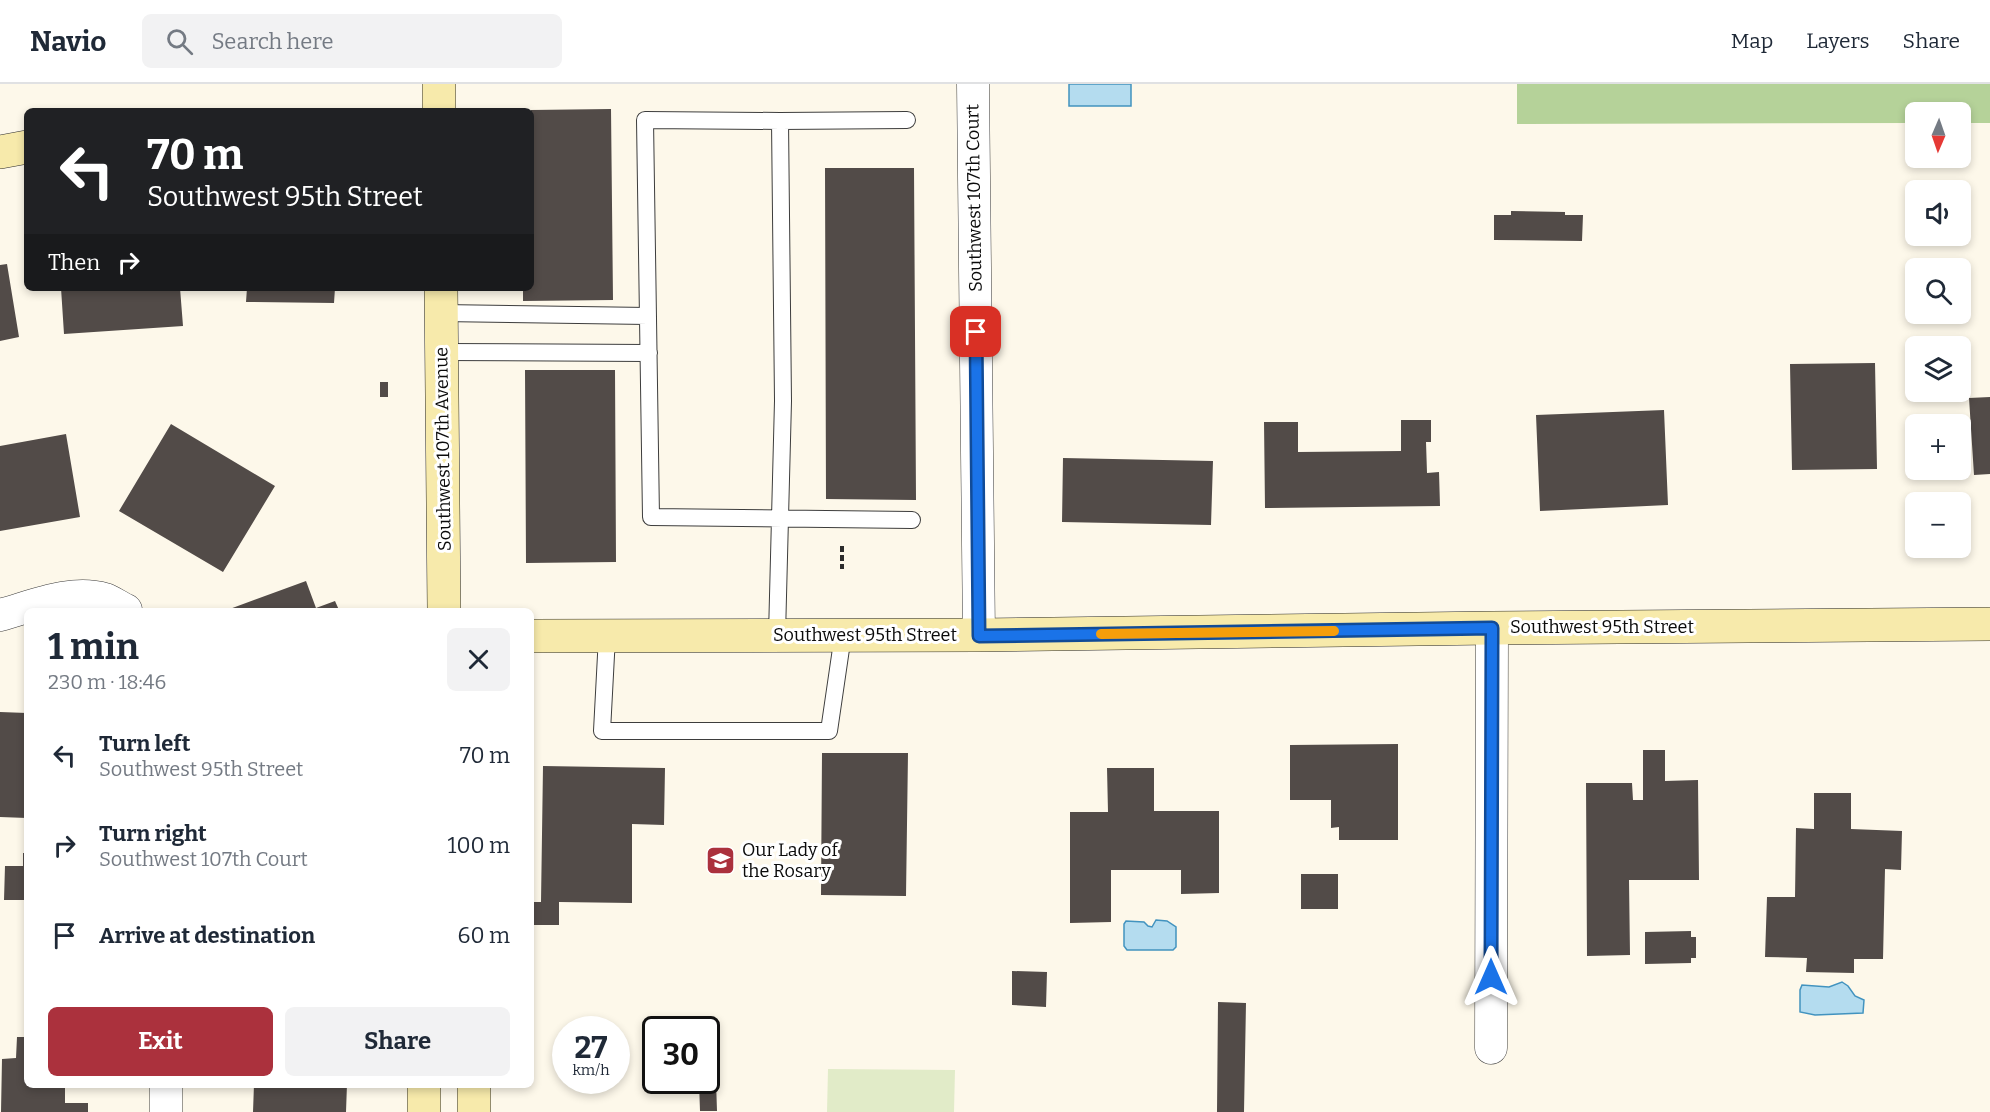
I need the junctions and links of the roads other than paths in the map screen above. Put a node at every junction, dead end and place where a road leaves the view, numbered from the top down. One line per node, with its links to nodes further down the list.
1 (439, 84): 3 (street)
2 (973, 84): 25 (street, Southwest 107th Court)
3 (439, 108)
4 (907, 120): 5 (lane)
5 (780, 121): 9 (lane); 12 (lane)
6 (24, 148): 7 (street)
7 (0, 152)
8 (441, 301): 9 (lane); 10 (street, Southwest 107th Avenue)
9 (648, 316): 11 (lane)
10 (442, 351): 11 (lane); 17 (street, Southwest 107th Avenue)
11 (649, 353): 12 (lane)
12 (779, 520): 13 (lane); 21 (lane)
13 (912, 520)
14 (24, 608): 18 (street)
15 (25, 608): 16 (street)
16 (122, 608)
17 (444, 608)
18 (0, 615)
19 (1990, 624): 20 (street, Southwest 95th Street)
20 (1492, 628): 25 (street, Southwest 95th Street); 26 (street)
21 (777, 635): 22 (street, Southwest 95th Street); 24 (street, Southwest 95th Street)
22 (843, 635): 24 (lane); 25 (street, Southwest 95th Street)
23 (534, 636): 24 (street, Southwest 95th Street)
24 (607, 636)
25 (979, 636)
26 (1491, 1048)
27 (166, 1088): 30 (street)
28 (424, 1088): 31 (street)
29 (474, 1088): 32 (street)
30 (166, 1112)
31 (424, 1112)
32 (474, 1112)

